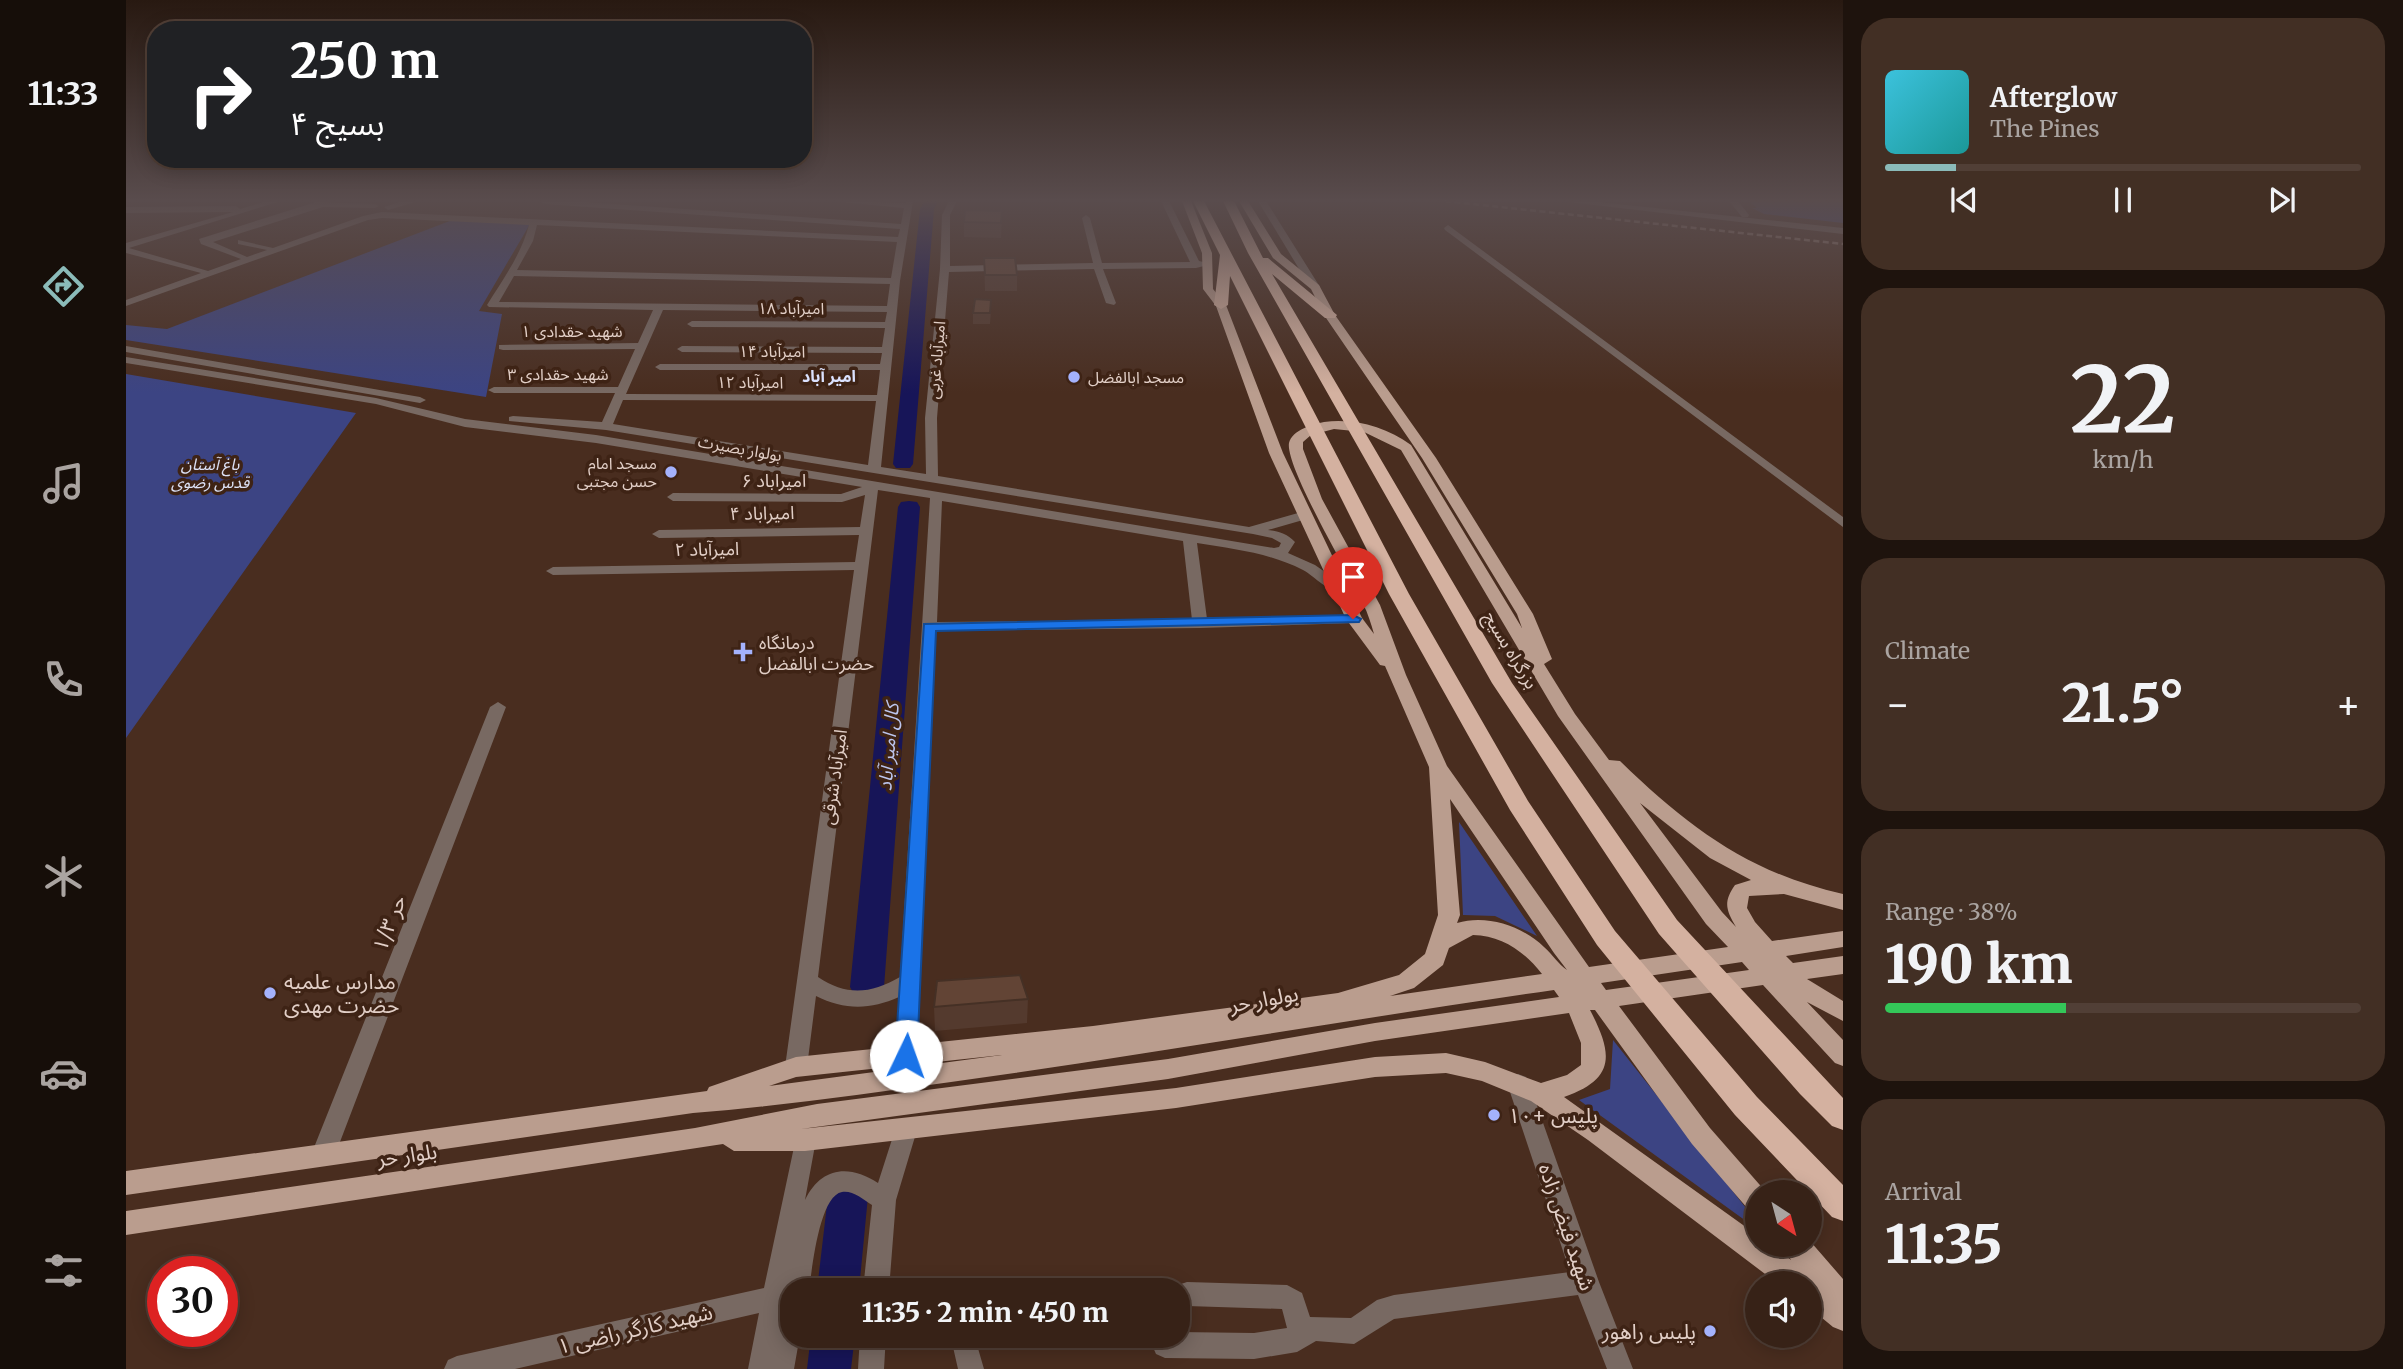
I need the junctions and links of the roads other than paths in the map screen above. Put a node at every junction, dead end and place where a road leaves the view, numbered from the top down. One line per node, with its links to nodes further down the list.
1 (183, 265): 18 (street)
2 (220, 265): 18 (street)
3 (234, 265): 23 (street)
4 (514, 265): 19 (street)
5 (897, 265): 20 (street, امیرآباد شرقی)
6 (945, 265): 17 (street, امیرآباد غربی)
7 (1137, 265): 16 (street)
8 (1209, 265): 25 (main road)
9 (1210, 265): 25 (highway)
10 (1211, 265): 89 (highway)
11 (1261, 265): 81 (highway, بزرگراه بسیج)
12 (1269, 265): 28 (highway)
13 (1288, 265): 21 (main road)
14 (1301, 265): 21 (street)
15 (1497, 265): 52 (street)
16 (1098, 267): 17 (street); 24 (street)
17 (945, 269): 48 (street, امیرآباد غربی)
18 (203, 271): 22 (street)
19 (509, 273): 20 (street); 26 (street)
20 (895, 281): 27 (street, امیرآباد شرقی)
21 (1314, 287): 28 (main road)
22 (126, 297)
23 (126, 303)
24 (1111, 303)
25 (1221, 305): 51 (main road)
26 (659, 307): 27 (street); 31 (street)
27 (891, 309): 30 (street, امیرآباد شرقی)
28 (1330, 315): 66 (main road)
29 (692, 324): 30 (street, امیرآباد ۱۸)
30 (889, 325): 35 (street, امیرآباد شرقی)
31 (641, 346): 32 (street, شهید حقدادی ۱); 42 (street)
32 (503, 347)
33 (126, 349): 39 (street, بولوار بصیرت)
34 (682, 349): 35 (street)
35 (886, 350): 38 (street, امیرآباد شرقی)
36 (126, 360): 40 (street, بولوار بصیرت)
37 (660, 367): 38 (street, امیرآباد ۱۴)
38 (885, 367): 43 (street, امیرآباد شرقی)
39 (321, 381): 40 (street); 44 (street, بولوار بصیرت)
40 (307, 390): 46 (street, بولوار بصیرت)
41 (494, 390): 42 (street, شهید حقدادی ۳)
42 (621, 393): 43 (street, امیرآباد ۱۲); 44 (street)
43 (881, 398): 47 (street, امیرآباد شرقی)
44 (606, 426): 45 (street, بولوار بصیرت)
45 (680, 438): 46 (street); 47 (street, بولوار بصیرت)
46 (666, 452): 47 (street, بولوار بصیرت)
47 (873, 479): 48 (street, بولوار بصیرت); 49 (street, امیراباد ۶); 50 (street, بولوار بصیرت); 53 (street, امیرآباد شرقی)
48 (932, 479): 54 (street, بولوار بصیرت)
49 (673, 497)
50 (936, 498): 56 (street, بولوار بصیرت); 63 (street)
51 (1305, 515): 54 (street, بولوار بصیرت); 60 (main road)
52 (1843, 523)
53 (867, 531): 55 (street, امیراباد ۴); 58 (street, امیرآباد شرقی)
54 (1249, 531): 57 (street)
55 (659, 534)
56 (1190, 539): 57 (street, بولوار بصیرت); 62 (street)
57 (1274, 552): 60 (street, بولوار بصیرت)
58 (862, 566): 59 (street, امیرآباد ۲); 73 (street, امیرآباد شرقی)
59 (553, 571)
60 (1340, 589): 61 (main road)
61 (1353, 619): 62 (street); 64 (main road)
62 (1200, 624): 63 (street)
63 (929, 627): 74 (street)
64 (1397, 675): 66 (main road); 67 (main road)
65 (498, 707): 85 (street, حر ۱/۳)
66 (1567, 716): 68 (main road); 77 (main road)
67 (1438, 767): 71 (main road); 87 (main road)
68 (1788, 888): 69 (main road); 75 (main road)
69 (1843, 902)
70 (1843, 939): 80 (main road, بولوار حر)
71 (1441, 943): 76 (main road); 79 (main road)
72 (1843, 965): 83 (main road)
73 (807, 980): 74 (street); 78 (street, امیرآباد شرقی)
74 (910, 981): 76 (street)
75 (1843, 1012)
76 (906, 1056): 78 (main road)
77 (1843, 1056)
78 (796, 1067): 80 (main road)
79 (1529, 1089): 82 (main road); 92 (main road); 96 (street, شهید فیض زاده)
80 (693, 1102): 85 (main road, بلوار حر)
81 (1843, 1117)
82 (906, 1130): 84 (main road); 88 (street)
83 (695, 1139): 84 (main road); 90 (main road, بلوار حر)
84 (805, 1140): 93 (street)
85 (323, 1155): 86 (main road, بلوار حر)
86 (126, 1183)
87 (1745, 1187)
88 (884, 1200): 94 (street); 95 (street)
89 (1843, 1207)
90 (126, 1223)
91 (1806, 1257): 100 (main road)
92 (1784, 1271)
93 (789, 1278)
94 (793, 1278)
95 (877, 1278)
96 (1586, 1282): 103 (street); 111 (street, شهید فیض زاده)
97 (1190, 1294): 103 (street)
98 (780, 1300): 107 (street, شهید کارگر راضی ۱)
99 (1822, 1300): 102 (main road)
100 (1843, 1300)
101 (780, 1317): 108 (street)
102 (1843, 1317)
103 (1302, 1336): 104 (street)
104 (1190, 1345)
105 (783, 1348): 109 (street)
106 (872, 1348): 110 (street)
107 (457, 1369)
108 (761, 1369)
109 (781, 1369)
110 (871, 1369)
111 (1620, 1369)

